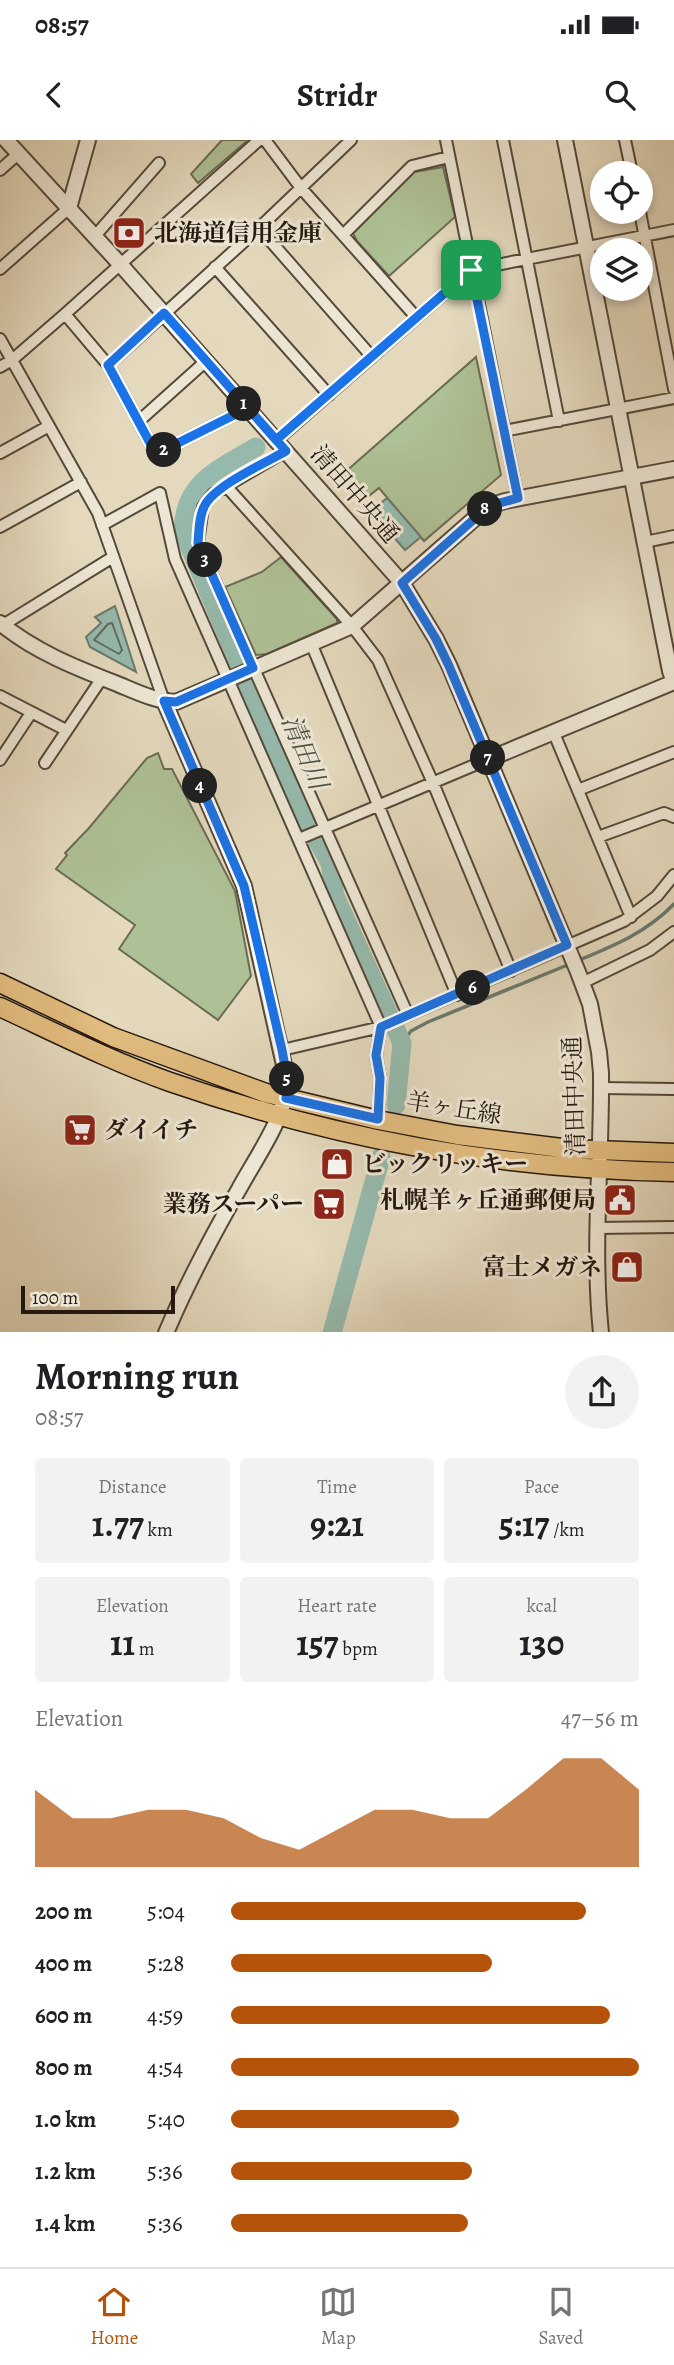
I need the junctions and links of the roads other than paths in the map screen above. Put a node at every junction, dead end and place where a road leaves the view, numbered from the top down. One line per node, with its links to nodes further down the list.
1 (6, 140): 10 (street, 清田中央通)
2 (88, 140): 16 (street)
3 (259, 140): 25 (street)
4 (265, 140): 15 (street)
5 (351, 140): 15 (street)
6 (446, 140): 11 (street)
7 (503, 140): 24 (street)
8 (565, 140): 23 (street)
9 (625, 140): 12 (street)
10 (18, 154): 14 (street); 16 (street, 清田中央通)
11 (449, 157): 20 (street); 28 (street)
12 (629, 161)
13 (159, 163): 22 (street)
14 (0, 170)
15 (301, 188): 18 (street); 20 (street)
16 (69, 208): 22 (street, 清田中央通); 27 (street)
17 (643, 224): 21 (street)
18 (259, 228): 26 (street); 33 (street)
19 (674, 230): 21 (street)
20 (343, 235): 31 (street)
21 (645, 235): 23 (street); 38 (street)
22 (95, 236): 25 (street, 清田中央通)
23 (586, 246): 24 (street); 42 (street)
24 (526, 258): 28 (street); 44 (street)
25 (120, 264): 29 (street, 清田中央通); 30 (street)
26 (215, 267): 29 (street); 39 (street)
27 (0, 269)
28 (471, 270): 31 (street); 46 (street)
29 (164, 313): 35 (street, 清田中央通); 36 (street)
30 (65, 314): 34 (street); 36 (street)
31 (416, 317): 33 (street)
32 (0, 339): 34 (street)
33 (372, 357): 39 (street)
34 (12, 360): 37 (street); 45 (street)
35 (206, 361): 41 (street, 清田中央通); 43 (street)
36 (108, 365): 43 (street)
37 (0, 366)
38 (674, 389)
39 (329, 395): 47 (street)
40 (674, 398): 42 (street)
41 (248, 408): 43 (street); 47 (street, 清田中央通)
42 (619, 410): 44 (street); 50 (street)
43 (139, 421)
44 (559, 421): 46 (street)
45 (49, 426): 48 (street); 51 (street)
46 (504, 431): 53 (street)
47 (281, 445): 52 (street); 59 (street, 清田中央通)
48 (0, 453)
49 (674, 468): 50 (street)
50 (632, 477): 53 (street); 57 (street)
51 (81, 482): 54 (street); 55 (street)
52 (226, 486): 61 (street); 63 (street)
53 (518, 498): 59 (street)
54 (102, 525): 58 (street); 65 (street)
55 (0, 527)
56 (674, 536): 57 (street)
57 (645, 542): 66 (street)
58 (113, 557): 60 (street); 68 (street)
59 (402, 583): 61 (street); 73 (street, 清田中央通)
60 (1, 624): 64 (street)
61 (352, 626): 62 (street); 76 (street)
62 (311, 642): 63 (street); 78 (street)
63 (251, 669): 65 (street); 80 (street)
64 (102, 678): 68 (street); 70 (street)
65 (230, 678): 68 (street); 82 (street)
66 (674, 682): 71 (street)
67 (0, 696): 69 (street)
68 (164, 701): 94 (street)
69 (31, 713): 70 (street); 74 (street)
70 (66, 730): 75 (street)
71 (553, 731): 73 (street); 77 (street)
72 (674, 752): 77 (street)
73 (489, 759): 76 (street); 86 (street, 清田中央通)
74 (0, 760)
75 (45, 763)
76 (433, 783): 78 (street); 87 (street)
77 (578, 790): 81 (street)
78 (379, 807): 80 (street); 90 (street)
79 (674, 817): 81 (street)
80 (322, 829): 82 (street); 92 (street)
81 (598, 837): 84 (street)
82 (302, 838): 93 (street)
83 (674, 875): 84 (street)
84 (631, 917): 86 (street)
85 (674, 932): 88 (street)
86 (569, 950): 87 (street); 88 (street, 清田中央通)
87 (511, 971): 90 (street)
88 (580, 978): 95 (street, 清田中央通)
89 (0, 983): 97 (main road, 羊ヶ丘線)
90 (457, 995): 92 (street)
91 (0, 1007): 98 (main road, 羊ヶ丘線)
92 (403, 1017): 93 (street)
93 (384, 1026): 94 (street); 99 (street)
94 (282, 1050): 97 (street)
95 (601, 1088): 96 (street); 100 (street, 清田中央通)
96 (674, 1089)
97 (286, 1098): 98 (street); 99 (main road, 羊ヶ丘線)
98 (278, 1116): 102 (main road, 羊ヶ丘線); 106 (street)
99 (378, 1119): 100 (main road, 羊ヶ丘線)
100 (599, 1150): 101 (main road, 羊ヶ丘線); 102 (street, 清田中央通)
101 (674, 1153)
102 (599, 1171): 103 (main road, 羊ヶ丘線); 105 (street, 清田中央通)
103 (674, 1172)
104 (674, 1227): 105 (street)
105 (596, 1228): 107 (street, 清田中央通)
106 (166, 1332)
107 (601, 1332)

